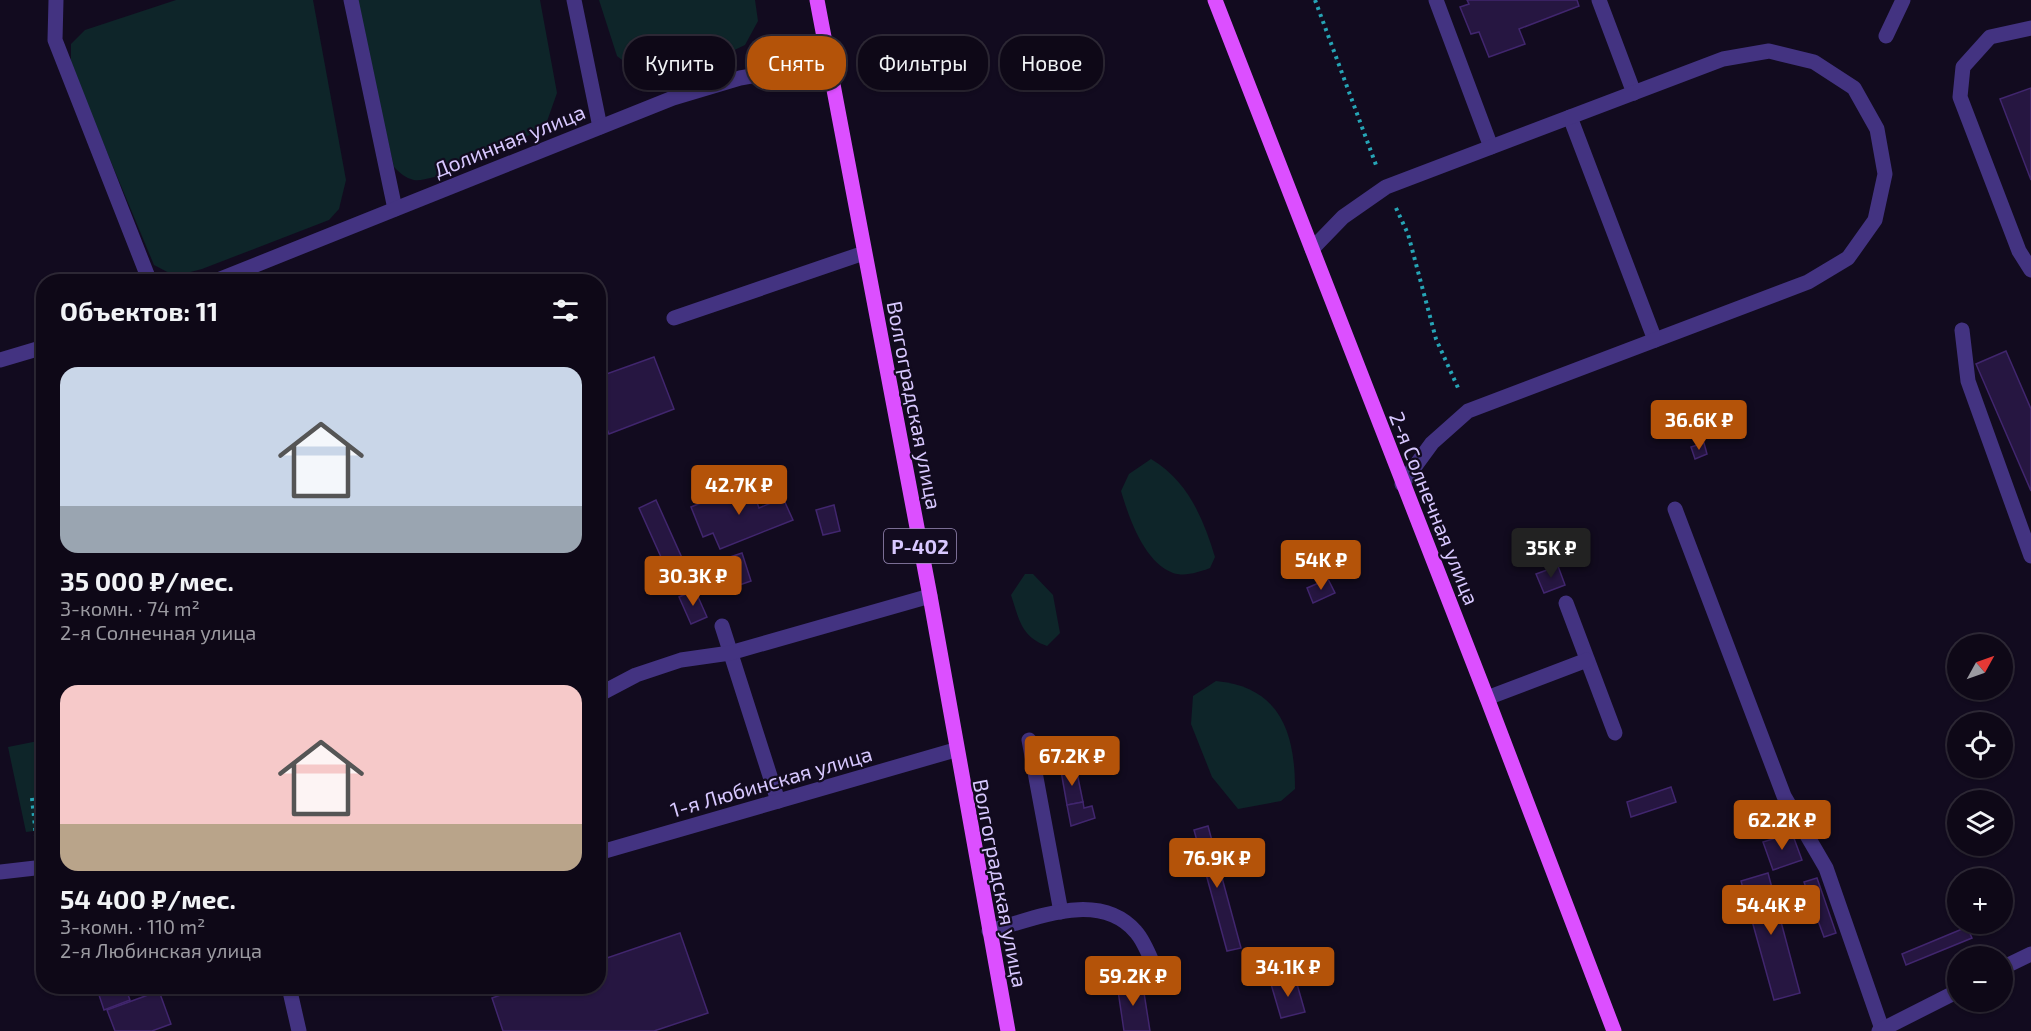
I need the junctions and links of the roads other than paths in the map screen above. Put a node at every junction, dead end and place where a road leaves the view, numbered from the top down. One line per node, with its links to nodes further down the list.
1 (56, 0): 22 (street)
2 (351, 0): 18 (street)
3 (574, 0): 16 (street)
4 (817, 0): 10 (main road, Волгоградская улица / Р-402)
5 (1215, 0): 19 (main road, 2-я Солнечная улица)
6 (1436, 0): 17 (street)
7 (1599, 0): 14 (street)
8 (1903, 0): 11 (street)
9 (2031, 28): 21 (street)
10 (824, 36)
11 (1886, 36)
12 (747, 77): 16 (street, Долинная улица)
13 (834, 90): 20 (main road, Волгоградская улица / Р-402)
14 (1634, 93): 15 (street); 26 (street)
15 (1570, 117): 17 (street); 26 (street)
16 (600, 127): 18 (street, Долинная улица)
17 (1491, 147): 19 (street)
18 (395, 209): 23 (street, Долинная улица)
19 (1312, 249): 29 (main road, 2-я Солнечная улица)
20 (864, 253): 24 (street); 32 (main road, Волгоградская улица / Р-402)
21 (2031, 270)
22 (147, 274)
23 (233, 274)
24 (674, 318)
25 (1962, 330): 31 (street)
26 (1654, 340): 29 (street)
27 (36, 349): 28 (street)
28 (0, 360)
29 (1402, 484): 38 (main road, 2-я Солнечная улица)
30 (1675, 509): 53 (street)
31 (2031, 556)
32 (930, 596): 35 (street); 41 (main road, Волгоградская улица / Р-402)
33 (1566, 603): 36 (street)
34 (722, 626): 35 (street)
35 (730, 653): 37 (street); 42 (street)
36 (1587, 660): 38 (street); 39 (street)
37 (606, 691)
38 (1488, 698): 56 (main road, 2-я Солнечная улица)
39 (1615, 733)
40 (1029, 740): 46 (street)
41 (955, 750): 42 (street, 1-я Любинская улица); 47 (main road, Волгоградская улица / Р-402)
42 (778, 801): 43 (street, 1-я Любинская улица)
43 (606, 850)
44 (36, 868): 45 (street)
45 (0, 872)
46 (1061, 912): 47 (street); 50 (street)
47 (989, 931): 55 (main road, Волгоградская улица / Р-402)
48 (2031, 954): 49 (street)
49 (2013, 963)
50 (1157, 973)
51 (291, 994): 54 (street)
52 (1947, 997): 53 (street)
53 (1881, 1030)
54 (299, 1031)
55 (1008, 1031)
56 (1614, 1031)

